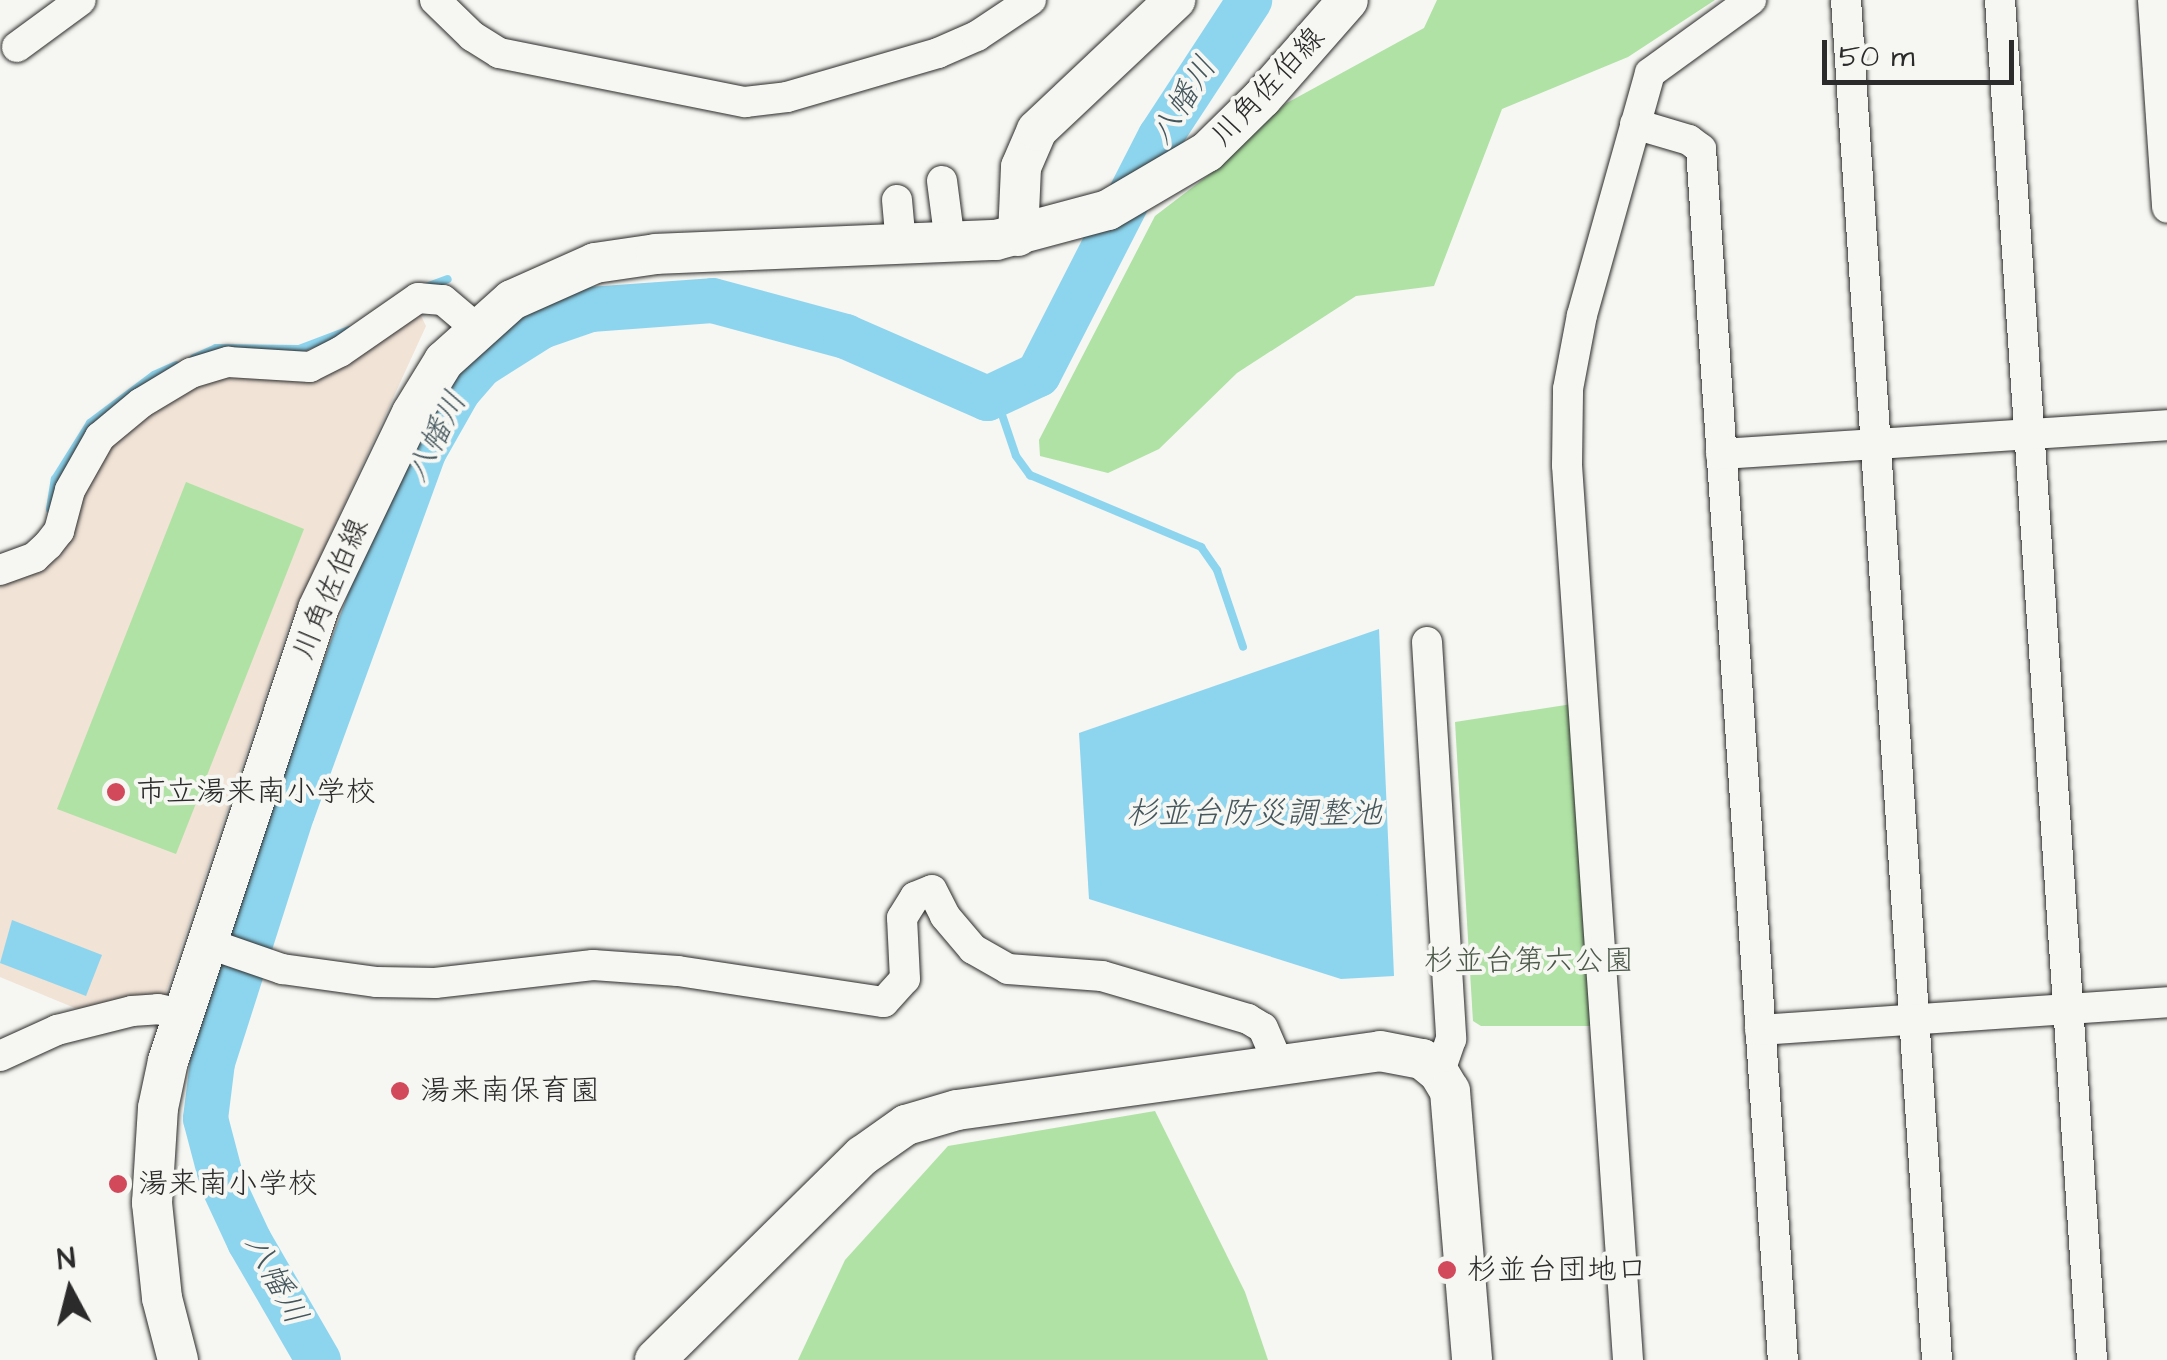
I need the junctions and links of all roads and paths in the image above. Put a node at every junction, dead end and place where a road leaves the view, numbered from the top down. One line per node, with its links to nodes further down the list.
1 (81, 0): 10 (street)
2 (435, 0): 3 (street)
3 (1032, 0)
4 (1348, 0): 15 (main road, 川角佐伯線)
5 (1752, 0): 11 (street)
6 (1846, 0): 21 (street)
7 (2000, 0): 20 (street)
8 (2153, 0): 14 (street)
9 (1168, 2): 15 (main road)
10 (17, 47)
11 (1635, 124): 22 (street); 37 (street)
12 (942, 181): 16 (street)
13 (896, 200): 17 (street)
14 (2167, 208)
15 (1018, 236): 16 (main road, 川角佐伯線)
16 (950, 243): 17 (main road, 川角佐伯線)
17 (901, 245): 18 (main road, 川角佐伯線)
18 (476, 328): 23 (street); 25 (main road, 川角佐伯線)
19 (2167, 424): 20 (street)
20 (2029, 434): 21 (street); 27 (street)
21 (1876, 444): 22 (street); 29 (street)
22 (1722, 454): 30 (street)
23 (0, 570)
24 (1426, 642): 33 (street)
25 (212, 945): 28 (main road, 川角佐伯線); 32 (street)
26 (2167, 1002): 27 (street)
27 (2068, 1008): 29 (street); 40 (street)
28 (181, 1014): 31 (street); 34 (main road, 川角佐伯線)
29 (1914, 1019): 30 (street); 39 (street)
30 (1760, 1030): 38 (street)
31 (0, 1056)
32 (1279, 1065): 33 (main road); 35 (main road)
33 (1439, 1072): 36 (main road)
34 (178, 1360)
35 (656, 1360)
36 (1472, 1360)
37 (1628, 1360)
38 (1783, 1360)
39 (1937, 1360)
40 (2092, 1360)

